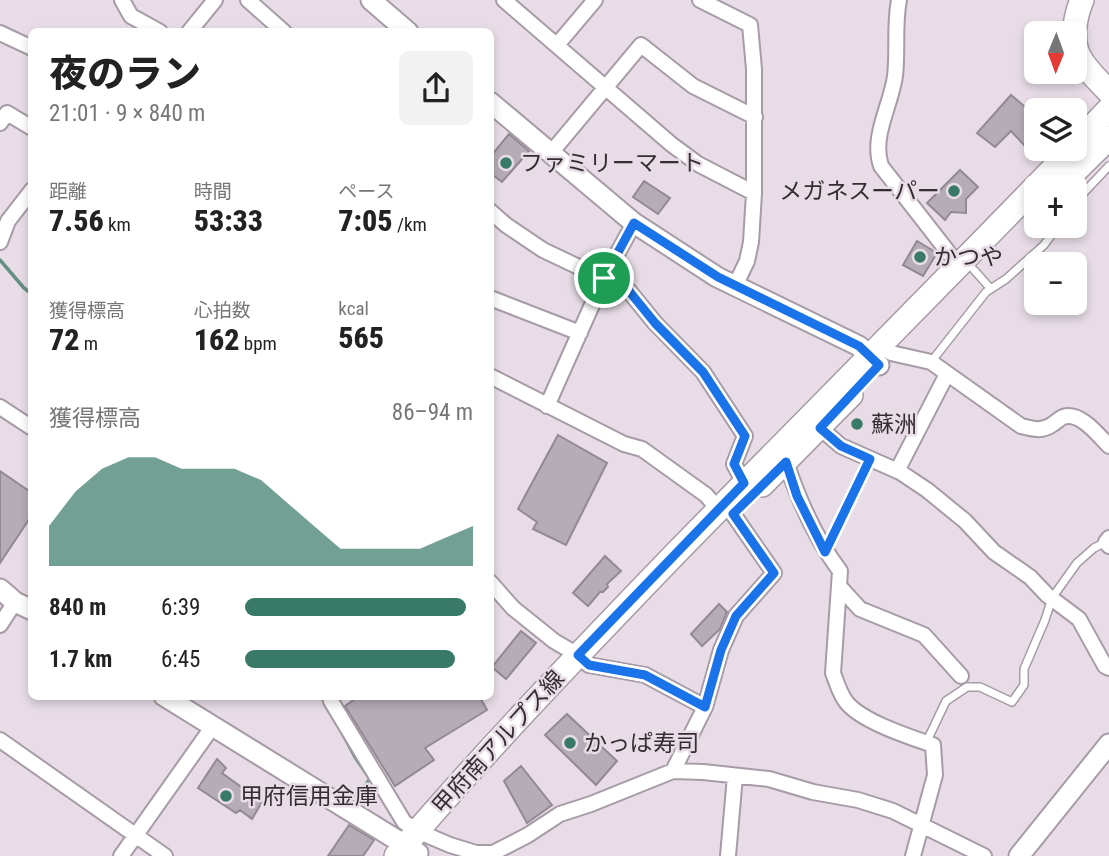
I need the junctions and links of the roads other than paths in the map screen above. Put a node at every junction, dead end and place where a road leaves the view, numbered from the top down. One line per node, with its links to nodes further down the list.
1 (122, 0): 10 (street)
2 (215, 0): 11 (street)
3 (247, 0): 12 (street)
4 (371, 0): 13 (street)
5 (504, 0): 15 (street)
6 (595, 0): 15 (street)
7 (700, 0): 21 (street)
8 (899, 0): 39 (street)
9 (1082, 0): 18 (main road)
10 (153, 28)
11 (192, 28)
12 (279, 28)
13 (403, 28)
14 (0, 33): 16 (street)
15 (556, 45): 17 (street)
16 (28, 46)
17 (606, 87): 21 (street); 26 (street); 31 (street)
18 (1109, 92)
19 (494, 105): 26 (street)
20 (1109, 109): 24 (main road, 甲府南アルプス線)
21 (755, 117): 31 (street)
22 (0, 123): 23 (street)
23 (28, 126)
24 (1087, 132)
25 (1109, 138): 29 (main road)
26 (550, 154): 36 (street)
27 (1061, 161): 39 (main road, 甲府南アルプス線)
28 (1109, 166): 30 (lane)
29 (1071, 175)
30 (1087, 189)
31 (754, 193): 41 (street)
32 (28, 194): 34 (street)
33 (494, 214): 40 (street)
34 (4, 219): 38 (street)
35 (1024, 219): 39 (main road, 甲府南アルプス線)
36 (634, 223): 40 (street); 41 (street)
37 (1049, 238): 42 (lane)
38 (1, 240)
39 (967, 268): 42 (lane); 45 (main road, 甲府南アルプス線)
40 (604, 278): 44 (street); 57 (street)
41 (735, 286): 45 (street)
42 (991, 289): 46 (lane)
43 (494, 300): 44 (street)
44 (580, 333): 49 (street)
45 (880, 358): 46 (street); 52 (main road, 甲府南アルプス線); 57 (main road, 甲府南アルプス線)
46 (931, 362): 47 (street)
47 (947, 374): 53 (street); 56 (street)
48 (494, 378): 49 (street)
49 (547, 406): 58 (street)
50 (0, 407): 51 (street)
51 (28, 425)
52 (820, 428): 54 (street); 55 (main road, 甲府南アルプス線)
53 (1109, 446)
54 (870, 459): 56 (street); 60 (lane)
55 (786, 462): 58 (main road, 甲府南アルプス線); 60 (street)
56 (897, 471): 64 (street)
57 (744, 483): 58 (main road, 甲府南アルプス線)
58 (726, 512): 67 (main road, 甲府南アルプス線); 72 (street)
59 (1108, 542): 64 (lane)
60 (825, 552): 61 (street)
61 (839, 586): 69 (street); 75 (street)
62 (494, 587): 67 (street)
63 (0, 589): 65 (street)
64 (1052, 598): 68 (street); 75 (lane)
65 (23, 606): 66 (street)
66 (0, 625)
67 (583, 660): 72 (street); 81 (main road, 甲府南アルプス線)
68 (1109, 668)
69 (961, 677)
70 (171, 700): 73 (street)
71 (331, 700): 81 (street)
72 (705, 707): 77 (street)
73 (213, 726): 80 (street); 81 (street)
74 (0, 740): 80 (street)
75 (926, 743): 79 (street)
76 (1109, 744): 87 (street)
77 (673, 771): 78 (street); 81 (street)
78 (735, 776): 79 (street); 82 (street)
79 (923, 826): 85 (street); 86 (street)
80 (136, 835): 83 (street); 84 (street)
81 (414, 846)
82 (732, 855)
83 (121, 856)
84 (165, 856)
85 (913, 856)
86 (984, 856)
87 (1019, 856)

